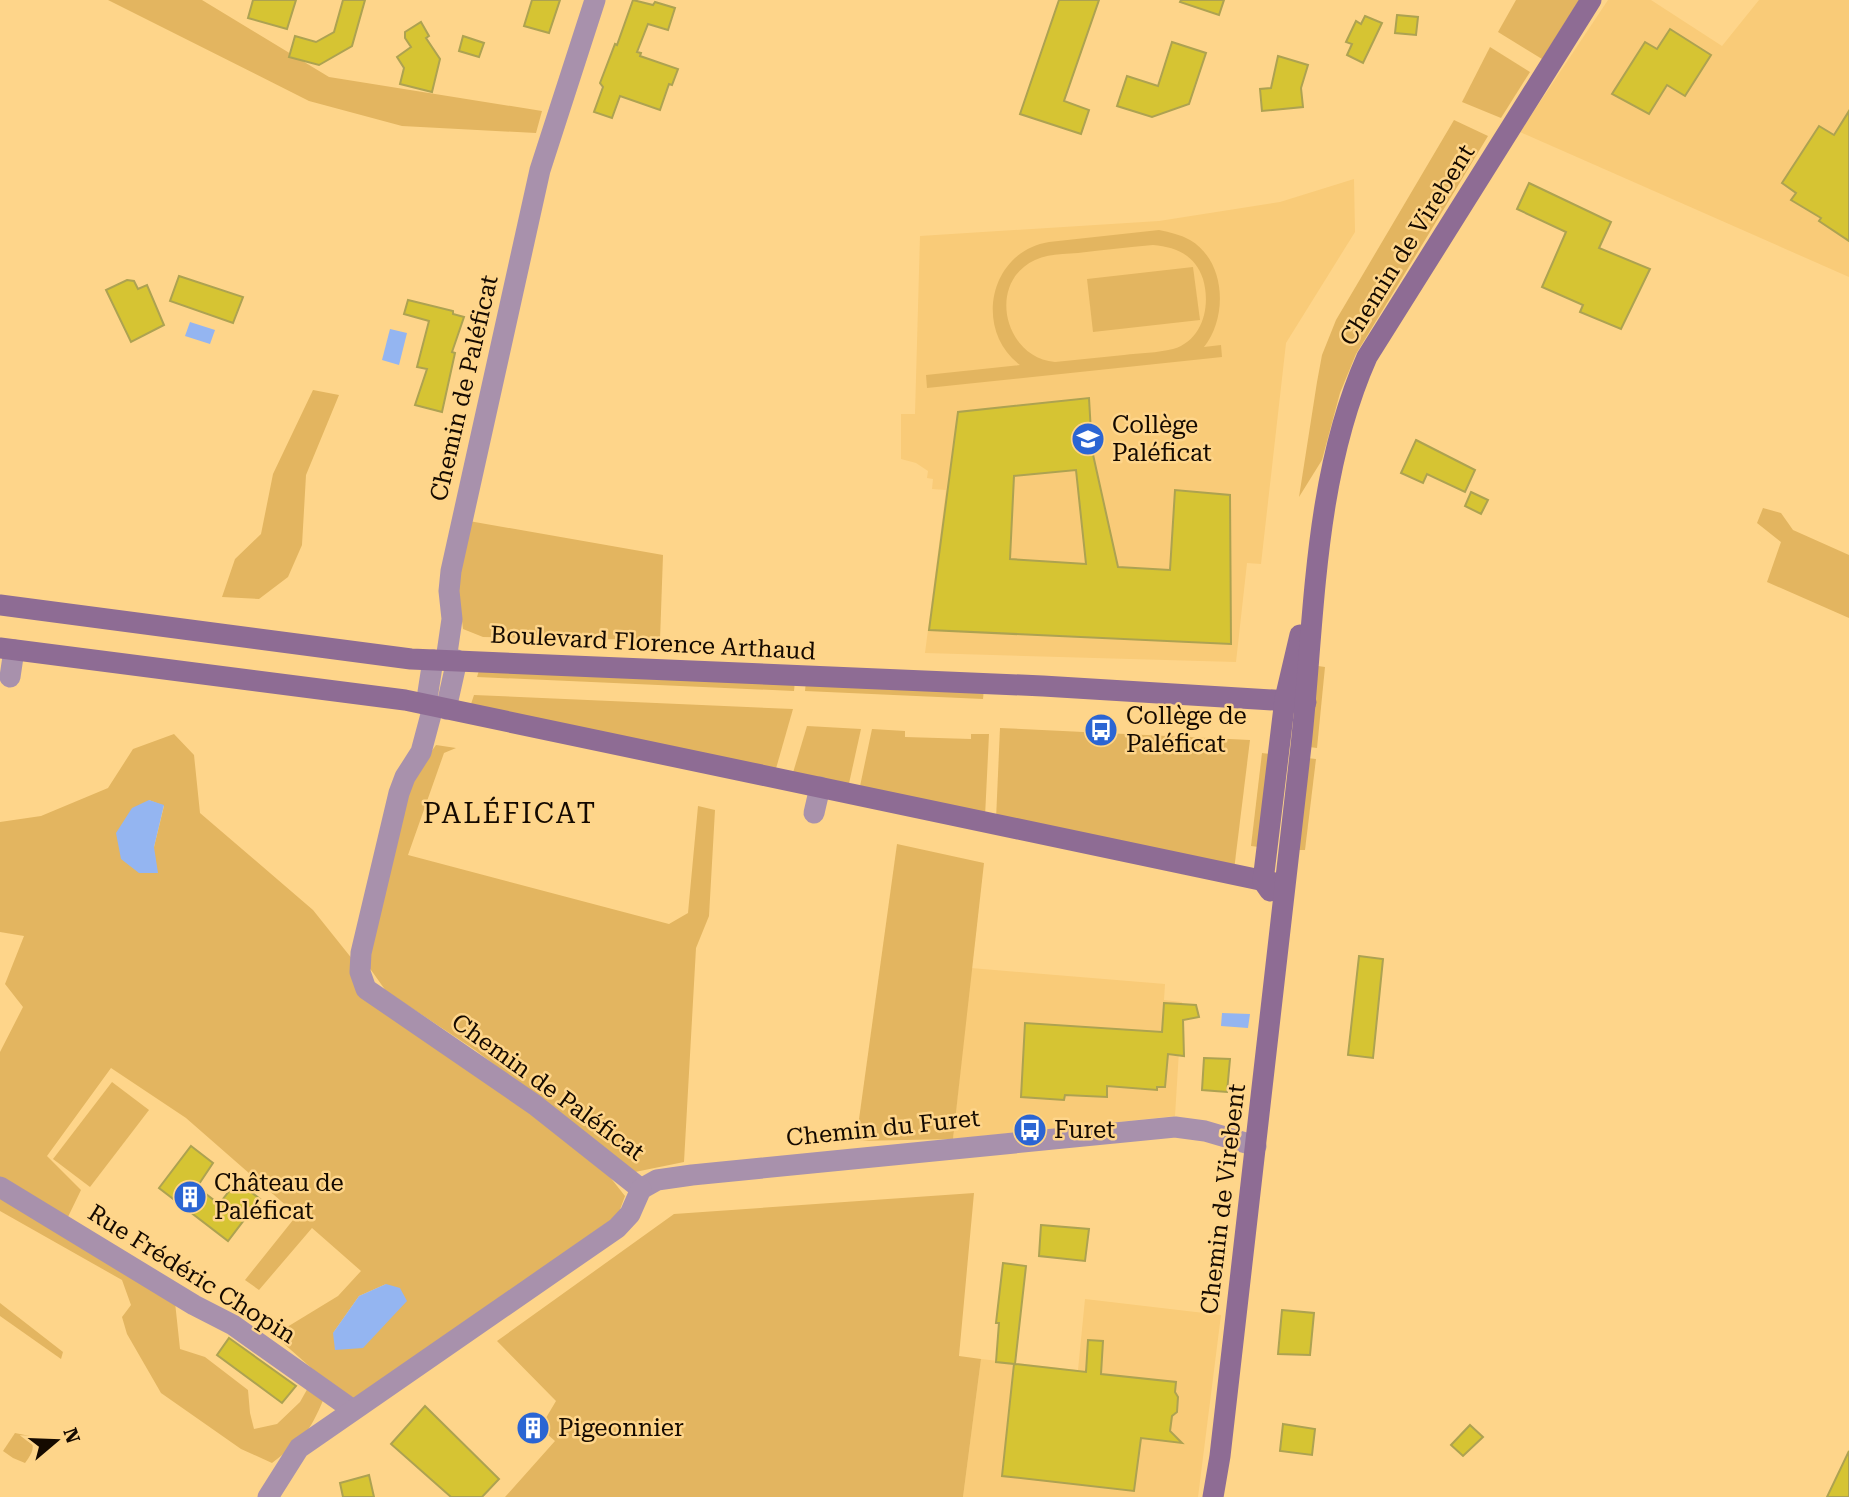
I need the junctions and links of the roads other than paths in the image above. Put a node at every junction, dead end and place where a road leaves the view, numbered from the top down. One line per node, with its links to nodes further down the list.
1 (594, 0): 5 (street, Chemin de Paléficat)
2 (1591, 0): 7 (street, Chemin de Virebent)
3 (0, 605): 5 (street, Boulevard Florence Arthaud)
4 (7, 649): 6 (street); 8 (street)
5 (445, 660): 7 (street, Boulevard Florence Arthaud); 8 (street, Chemin de Paléficat)
6 (10, 677)
7 (1295, 700): 11 (street, Chemin de Virebent)
8 (435, 707): 9 (street); 14 (street, Chemin de Paléficat)
9 (820, 787): 10 (street); 11 (street)
10 (814, 813)
11 (1277, 891): 12 (street, Chemin de Virebent)
12 (1256, 1146): 14 (street, Chemin du Furet); 17 (street, Chemin de Virebent)
13 (0, 1187): 15 (street, Rue Frédéric Chopin)
14 (641, 1189): 15 (street, Chemin de Paléficat)
15 (353, 1410): 16 (street, Chemin de Paléficat)
16 (268, 1497)
17 (1213, 1497)

